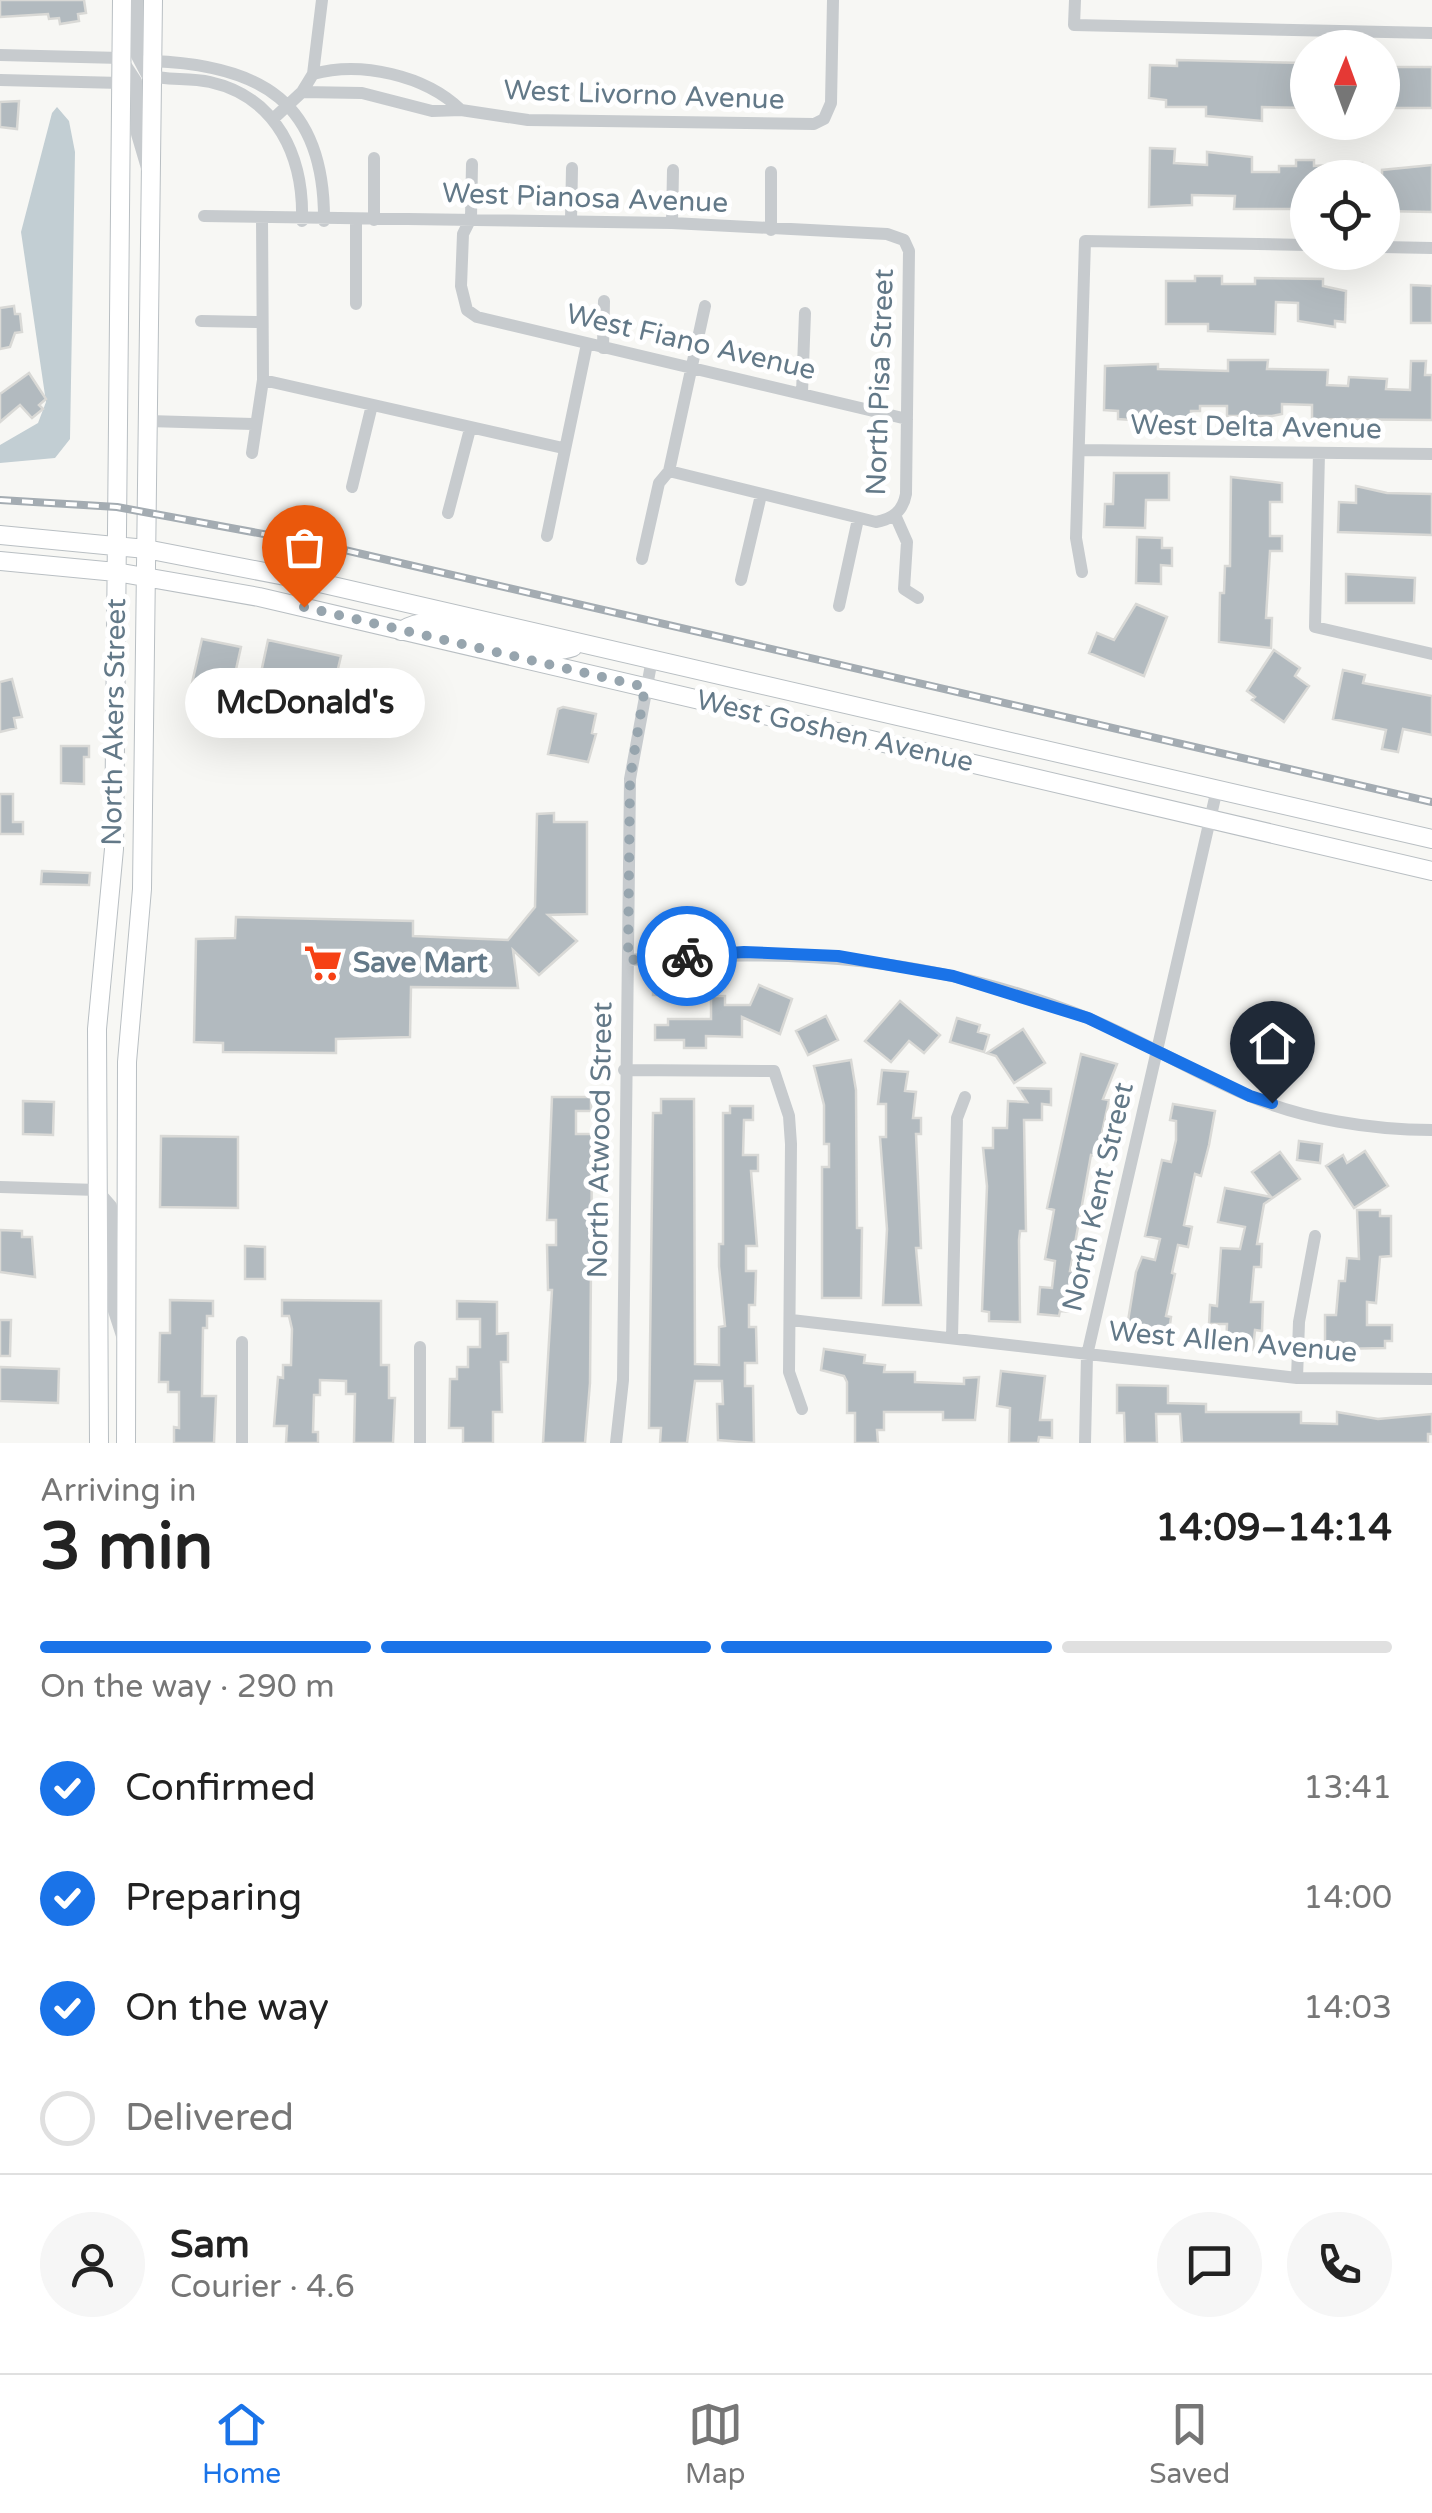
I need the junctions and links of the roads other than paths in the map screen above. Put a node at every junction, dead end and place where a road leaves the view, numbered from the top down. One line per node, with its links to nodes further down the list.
1 (122, 0): 9 (main road, North Akers Street)
2 (136, 0): 10 (street)
3 (153, 0): 10 (main road, North Akers Street)
4 (322, 0): 11 (street)
5 (833, 0): 16 (street, West Livorno Avenue)
6 (1075, 0): 7 (street)
7 (1432, 33)
8 (0, 56): 9 (street)
9 (121, 58): 13 (main road, North Akers Street); 23 (street)
10 (152, 69): 15 (street); 17 (street); 23 (main road, North Akers Street)
11 (313, 74): 14 (street); 16 (street, West Livorno Avenue)
12 (0, 80): 13 (street)
13 (121, 83): 67 (main road, North Akers Street)
14 (302, 92): 15 (street); 16 (street, West Livorno Avenue)
15 (288, 106): 17 (street); 30 (street)
16 (461, 110)
17 (273, 119): 29 (street)
18 (374, 158): 27 (street)
19 (472, 164): 26 (street)
20 (572, 168): 28 (street)
21 (673, 170): 32 (street)
22 (771, 172): 33 (street)
23 (150, 180): 51 (main road, North Akers Street)
24 (204, 216): 25 (street, West Pianosa Avenue)
25 (262, 218): 29 (street, West Pianosa Avenue); 43 (street)
26 (471, 218): 27 (street, West Pianosa Avenue); 28 (street, West Pianosa Avenue); 44 (street, West Fiano Avenue)
27 (374, 220): 31 (street, West Pianosa Avenue)
28 (570, 220): 32 (street, West Pianosa Avenue)
29 (302, 221): 30 (street, West Pianosa Avenue)
30 (324, 221): 31 (street, West Pianosa Avenue)
31 (356, 221): 39 (street)
32 (672, 223): 33 (street, West Pianosa Avenue)
33 (771, 230): 34 (street, West Pianosa Avenue)
34 (904, 240): 50 (street, North Pisa Street)
35 (1290, 245): 55 (street)
36 (1400, 247): 37 (street)
37 (1432, 248)
38 (604, 301): 45 (street)
39 (356, 304)
40 (705, 306): 46 (street)
41 (805, 313): 48 (street)
42 (200, 321): 43 (street)
43 (259, 322): 47 (street)
44 (587, 344): 45 (street, West Fiano Avenue); 54 (street)
45 (602, 348): 46 (street, West Fiano Avenue)
46 (694, 368): 48 (street, West Fiano Avenue); 59 (street)
47 (263, 380): 49 (street); 52 (street)
48 (802, 393): 50 (street, West Fiano Avenue)
49 (372, 405): 53 (street); 60 (street)
50 (906, 418): 64 (street, North Pisa Street)
51 (148, 421): 52 (street); 68 (main road, North Akers Street)
52 (253, 424): 56 (street)
53 (470, 429): 54 (street); 62 (street)
54 (563, 448): 66 (street)
55 (1080, 450): 57 (street, West Delta Avenue); 72 (street)
56 (252, 453)
57 (1319, 453): 58 (street, West Delta Avenue); 79 (street)
58 (1432, 454)
59 (669, 470): 61 (street); 69 (street)
60 (352, 487)
61 (761, 496): 63 (street); 74 (street)
62 (448, 513)
63 (858, 518): 64 (street); 76 (street)
64 (891, 518): 75 (street)
65 (0, 535): 67 (main road, West Goshen Avenue)
66 (547, 536)
67 (116, 546): 68 (main road, West Goshen Avenue); 71 (main road, North Akers Street)
68 (146, 550): 73 (main road, North Akers Street); 78 (main road, West Goshen Avenue)
69 (642, 559)
70 (0, 561): 71 (main road, West Goshen Avenue)
71 (116, 572): 73 (main road, West Goshen Avenue); 92 (main road, North Akers Street)
72 (1082, 572)
73 (145, 576): 77 (main road, West Goshen Avenue); 96 (main road, North Akers Street)
74 (742, 580)
75 (918, 598)
76 (839, 606)
77 (401, 631): 78 (main road); 81 (main road, West Goshen Avenue)
78 (582, 643): 80 (main road, West Goshen Avenue)
79 (1432, 654)
80 (652, 659): 81 (street, North Atwood Street); 82 (main road, West Goshen Avenue)
81 (645, 687): 83 (main road, West Goshen Avenue); 86 (street, North Atwood Street)
82 (1218, 789): 83 (street, North Kent Street); 84 (main road, West Goshen Avenue)
83 (1212, 820): 85 (main road, West Goshen Avenue); 87 (street, North Kent Street)
84 (1432, 839)
85 (1432, 870)
86 (628, 960): 87 (street); 88 (street, North Atwood Street)
87 (1158, 1052): 90 (street); 99 (street, North Kent Street)
88 (624, 1070): 94 (street); 107 (street, North Atwood Street)
89 (966, 1097): 95 (street)
90 (1432, 1130)
91 (0, 1187): 92 (street)
92 (97, 1190): 96 (street); 103 (main road, North Akers Street)
93 (1315, 1236): 100 (street)
94 (791, 1320): 95 (street, West Allen Avenue); 102 (street)
95 (952, 1338): 99 (street, West Allen Avenue)
96 (124, 1342): 104 (main road, North Akers Street)
97 (242, 1342): 105 (street)
98 (420, 1347): 106 (street)
99 (1088, 1355): 100 (street, West Allen Avenue); 108 (street, North Kent Street)
100 (1298, 1378): 101 (street, West Allen Avenue)
101 (1432, 1379)
102 (802, 1408)
103 (99, 1443)
104 (126, 1443)
105 (242, 1443)
106 (420, 1443)
107 (616, 1443)
108 (1085, 1443)

